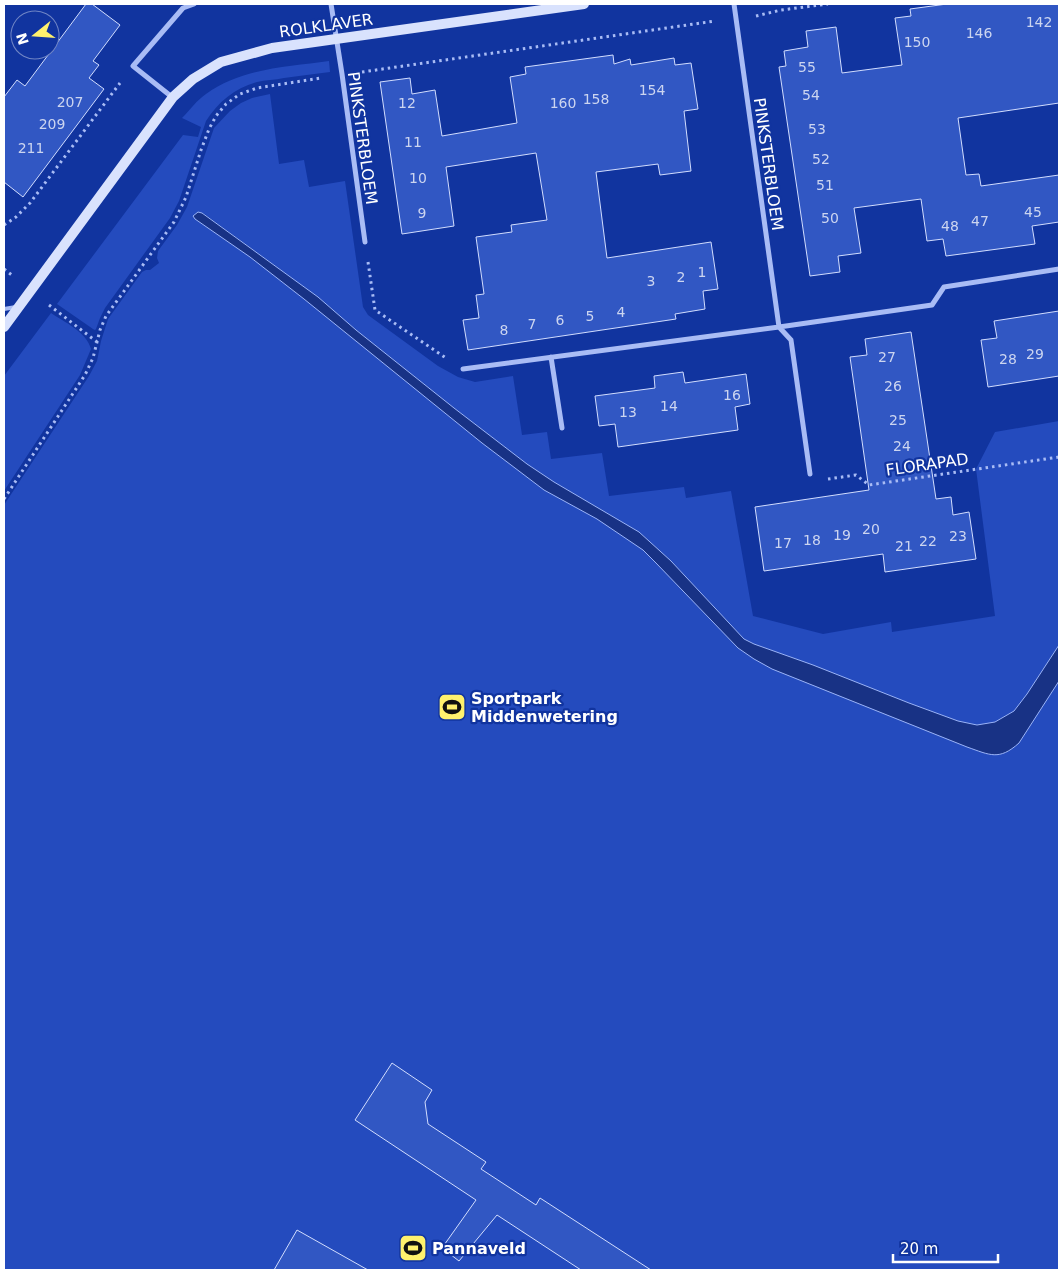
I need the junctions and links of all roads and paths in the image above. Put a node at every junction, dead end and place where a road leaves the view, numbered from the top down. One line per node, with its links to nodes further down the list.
1 (194, 4): 9 (street)
2 (331, 4): 8 (street, PINKSTERBLOEM)
3 (584, 4): 8 (street, ROLKLAVER)
4 (734, 4): 19 (street, PINKSTERBLOEM)
5 (828, 4): 6 (path)
6 (756, 16)
7 (718, 21): 10 (path)
8 (336, 39): 10 (street, PINKSTERBLOEM); 11 (street, ROLKLAVER)
9 (133, 66): 11 (street); 12 (path)
10 (342, 74): 13 (street, PINKSTERBLOEM); 20 (path)
11 (173, 97): 15 (street, ROLKLAVER)
12 (4, 225)
13 (365, 242): 22 (path)
14 (1059, 269): 19 (street)
15 (31, 291): 16 (street, ROLKLAVER); 20 (path)
16 (18, 307): 17 (lane); 18 (street, ROLKLAVER)
17 (4, 308)
18 (4, 327)
19 (779, 327): 21 (street); 25 (street, PINKSTERBLOEM)
20 (97, 342): 26 (path)
21 (551, 357): 22 (street); 23 (street)
22 (463, 370)
23 (562, 428)
24 (1059, 457): 25 (path, FLORAPAD)
25 (810, 474)
26 (4, 498)

